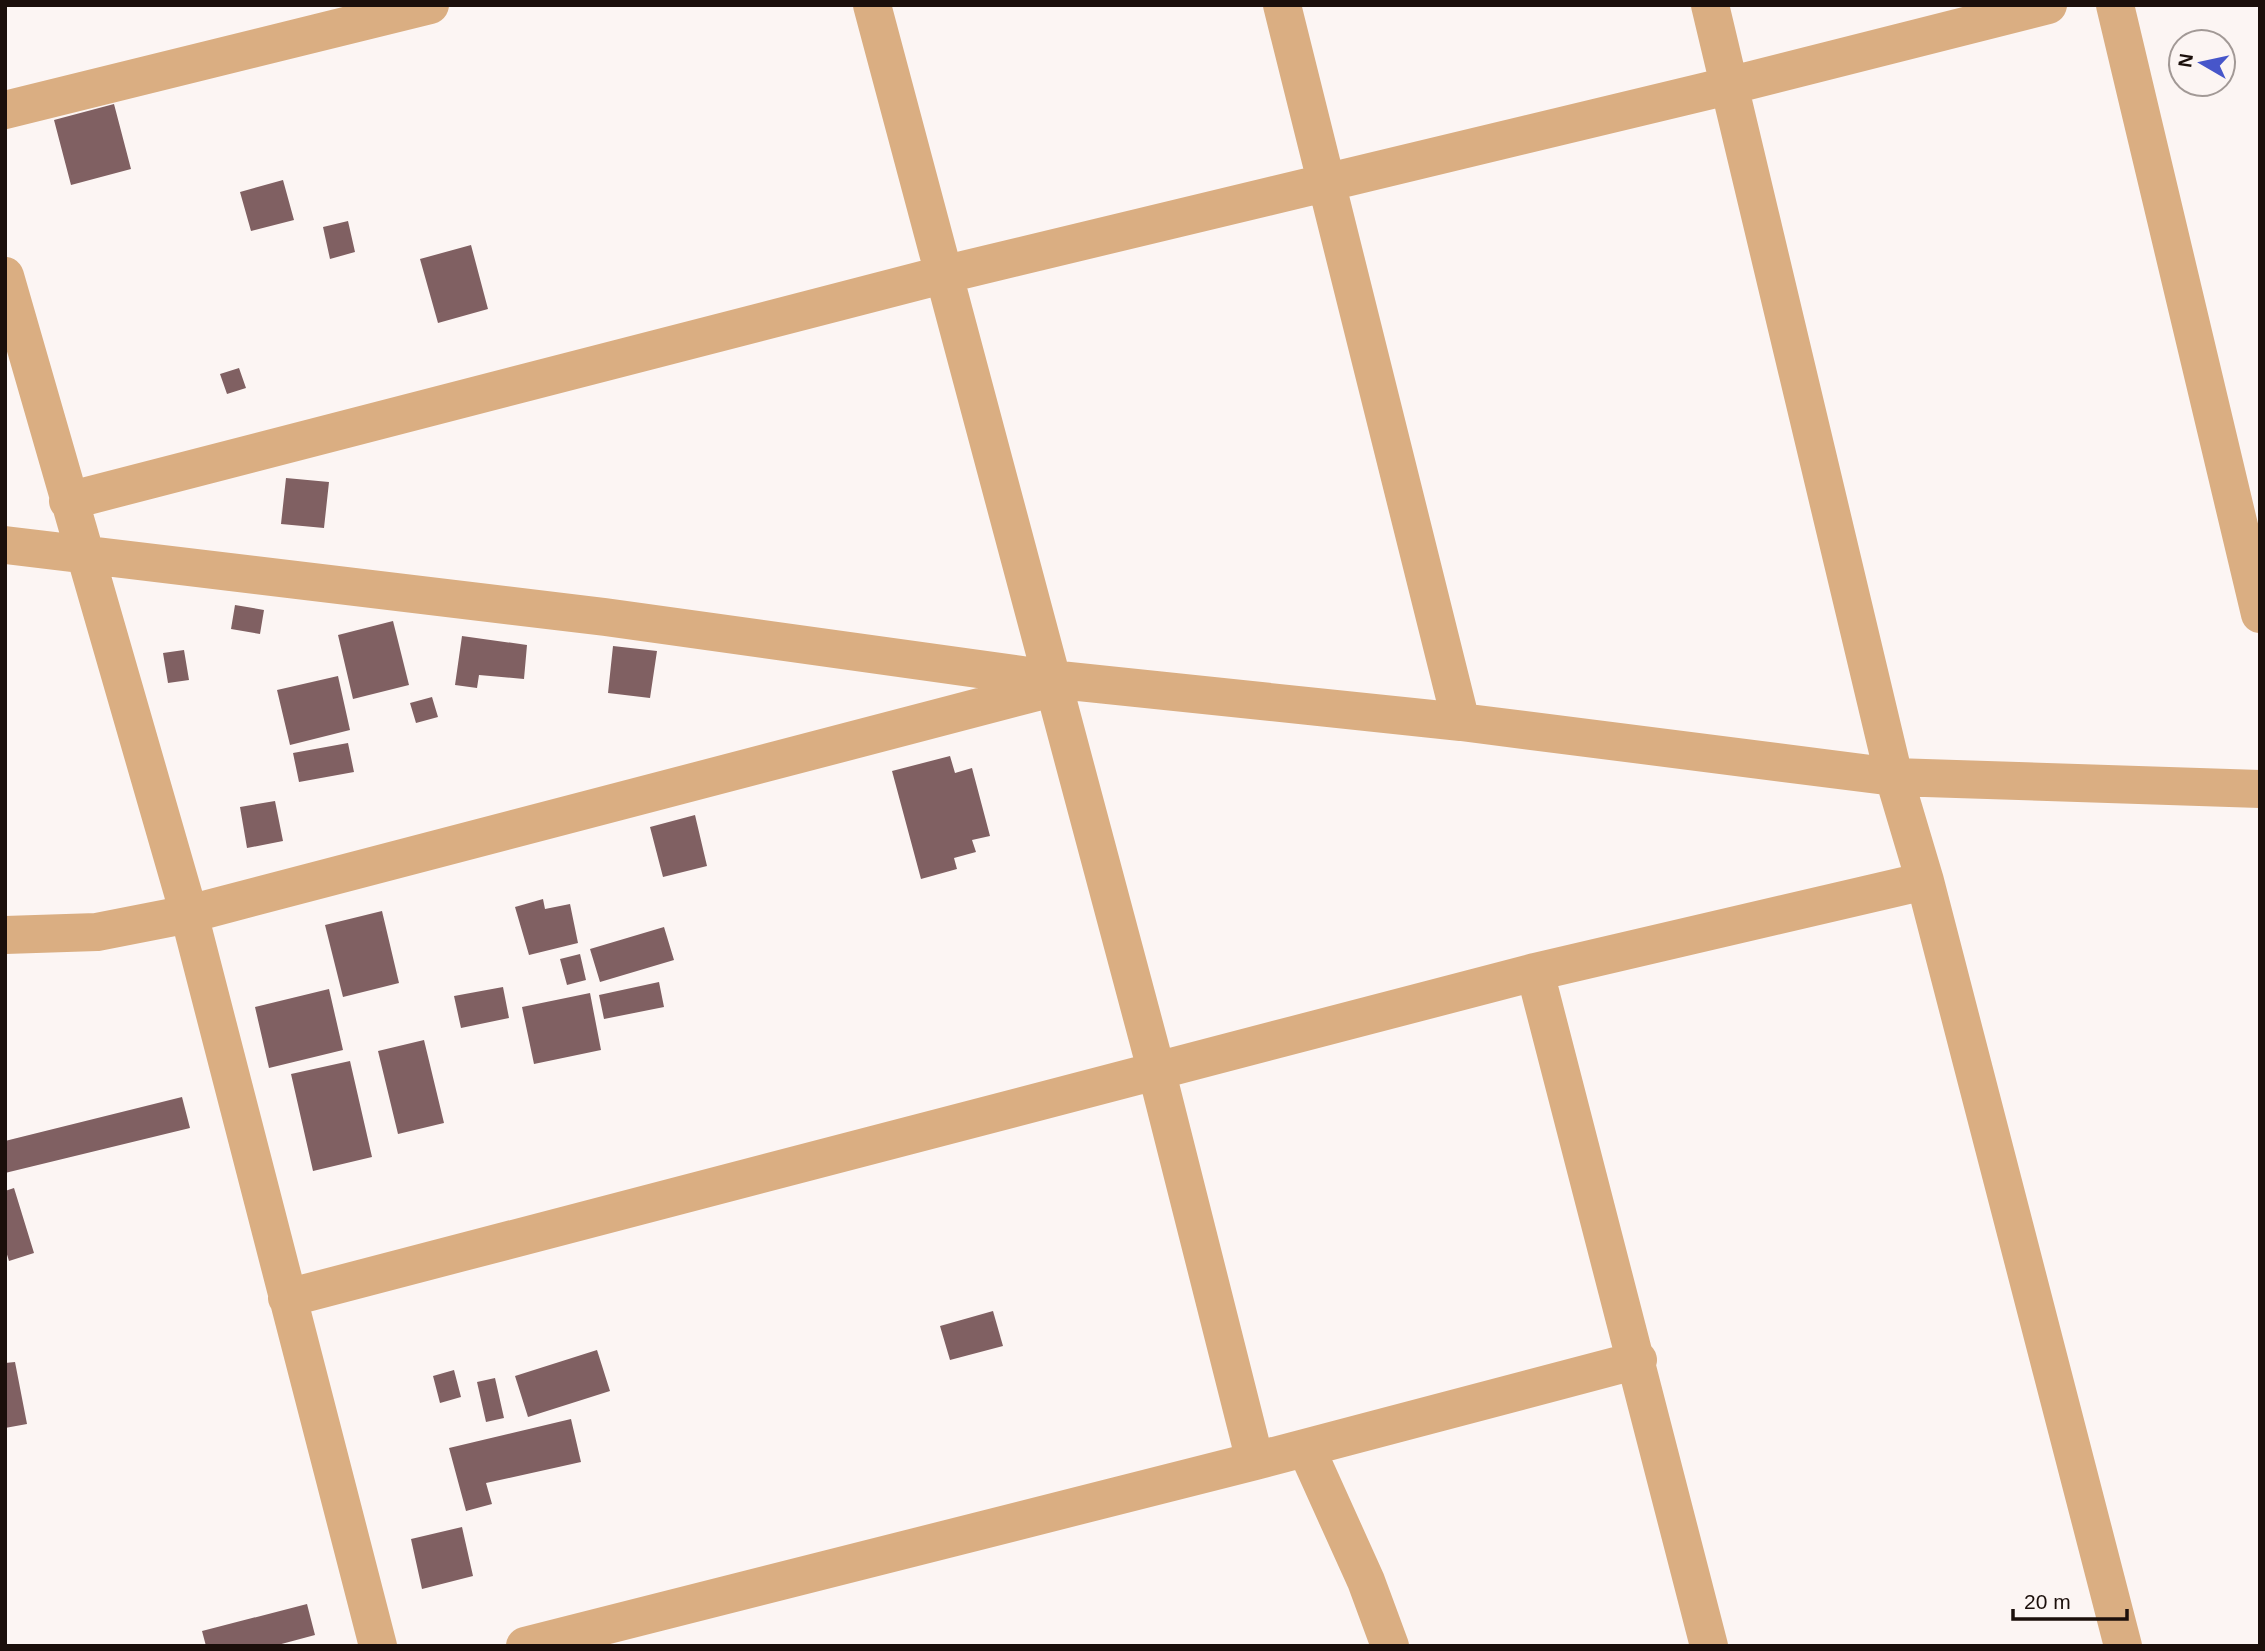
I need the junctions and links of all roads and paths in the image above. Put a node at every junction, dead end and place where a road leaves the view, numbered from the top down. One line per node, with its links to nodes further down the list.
1 (430, 5): 8 (street)
2 (872, 5): 10 (street)
3 (1282, 5): 9 (street)
4 (1710, 5): 7 (street)
5 (2048, 5): 7 (street)
6 (2115, 5): 15 (street)
7 (1732, 85): 9 (street); 18 (street)
8 (5, 110)
9 (1327, 183): 10 (street); 17 (street)
10 (942, 275): 12 (street); 16 (street)
11 (5, 276): 12 (street)
12 (68, 501): 14 (street)
13 (5, 545): 14 (street)
14 (83, 553): 16 (street); 21 (street)
15 (2260, 614)
16 (1051, 684): 17 (street); 21 (street); 24 (street)
17 (1461, 722): 18 (street)
18 (1894, 777): 19 (street); 20 (street)
19 (2260, 789)
20 (1925, 881): 23 (street); 33 (street)
21 (189, 914): 22 (street); 25 (street)
22 (5, 935)
23 (1535, 972): 24 (street); 26 (street)
24 (1157, 1073): 25 (street); 28 (street)
25 (287, 1298): 29 (street)
26 (1638, 1360): 27 (street); 32 (street)
27 (1306, 1448): 28 (street); 31 (street)
28 (1255, 1461): 30 (street)
29 (378, 1646)
30 (525, 1646)
31 (1390, 1646)
32 (1709, 1646)
33 (2123, 1646)

